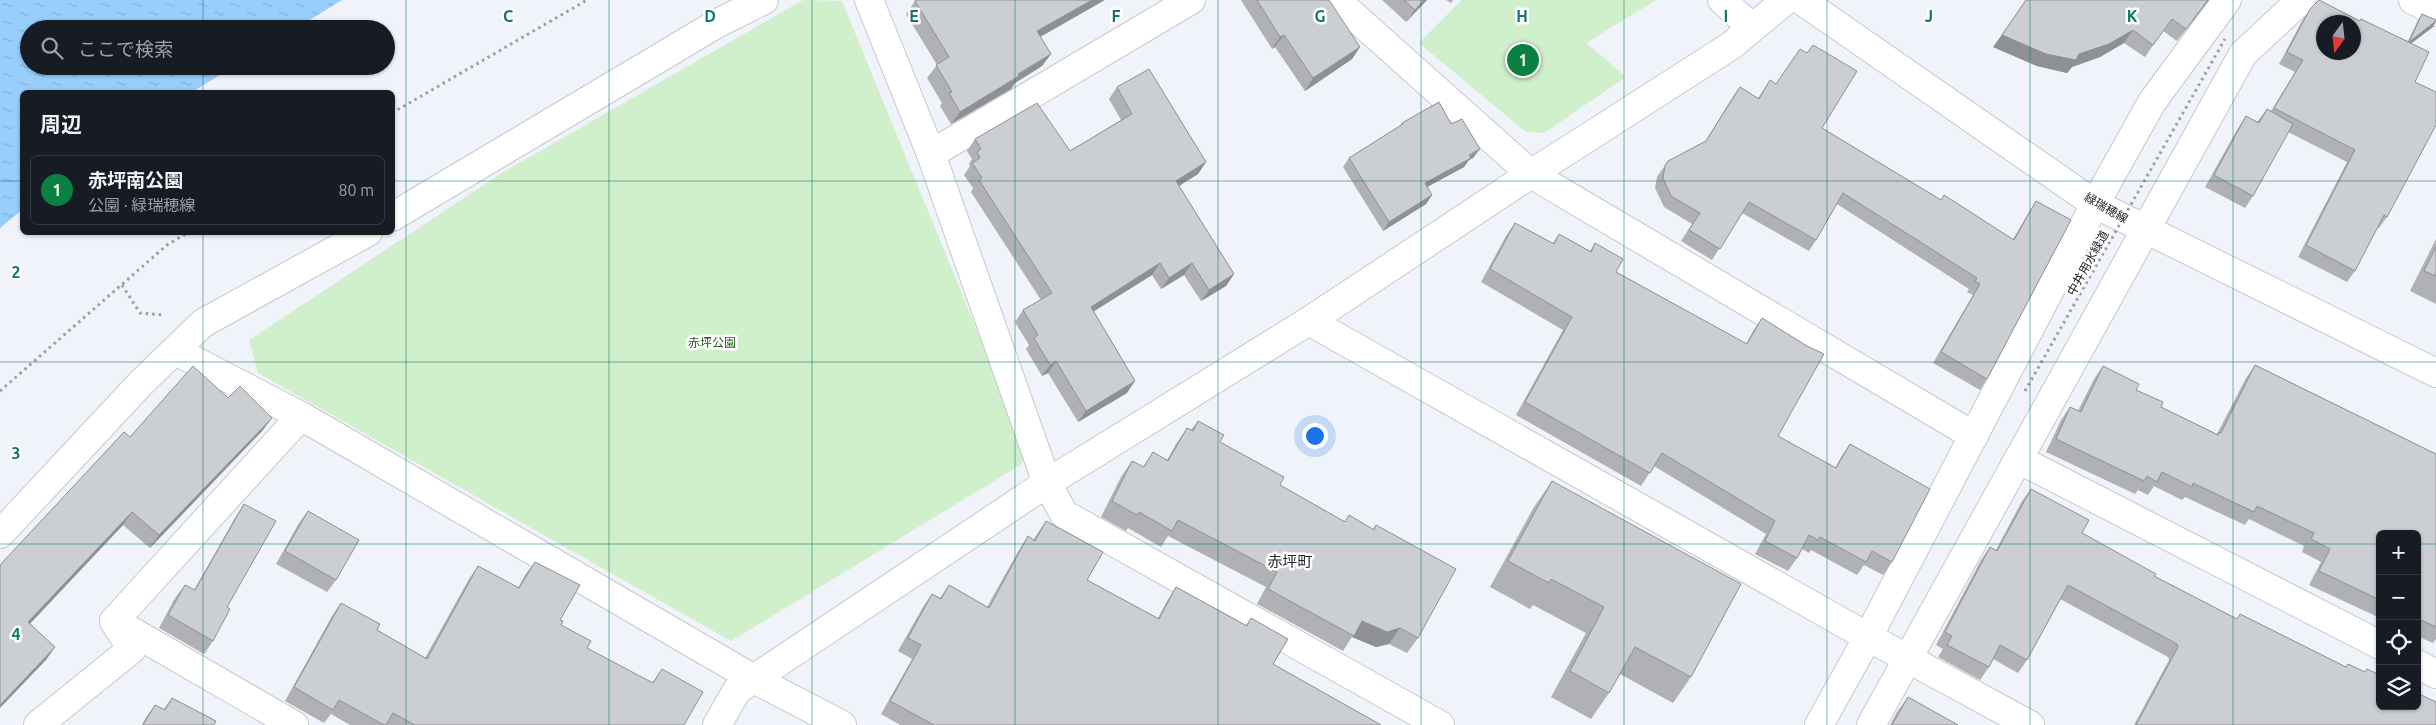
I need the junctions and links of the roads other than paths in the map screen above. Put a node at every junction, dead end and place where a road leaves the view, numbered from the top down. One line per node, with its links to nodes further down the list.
1 (764, 0): 16 (street)
2 (869, 0): 13 (street)
3 (1191, 0): 13 (street)
4 (1336, 0): 14 (street)
5 (1722, 0): 12 (street)
6 (1786, 0): 12 (street)
7 (1801, 0): 15 (street, 緑瑞穂線)
8 (2227, 0): 15 (street)
9 (2301, 0): 17 (street)
10 (2413, 0): 11 (street)
11 (2436, 12)
12 (1752, 28): 14 (street)
13 (931, 154): 25 (street)
14 (1530, 174): 19 (street); 23 (street)
15 (2095, 204): 17 (street, 緑瑞穂線); 23 (street)
16 (395, 216)
17 (2146, 230): 21 (street, 緑瑞穂線); 24 (street)
18 (363, 235): 20 (street)
19 (1309, 321): 25 (street); 28 (street)
20 (176, 350): 22 (street); 26 (street)
21 (2436, 372)
22 (301, 416): 27 (street); 33 (street)
23 (1974, 436): 28 (street)
24 (2018, 459): 29 (street); 30 (street)
25 (1047, 482): 33 (street); 38 (street)
26 (0, 534)
27 (114, 621): 34 (street); 35 (street)
28 (1868, 638): 30 (street); 39 (street)
29 (2376, 643)
30 (1907, 657): 40 (street); 41 (street)
31 (2419, 665): 32 (street)
32 (2436, 674)
33 (754, 679): 36 (street); 37 (street)
34 (38, 725)
35 (294, 725)
36 (717, 725)
37 (842, 725)
38 (1440, 725)
39 (1819, 725)
40 (1871, 725)
41 (2030, 725)

